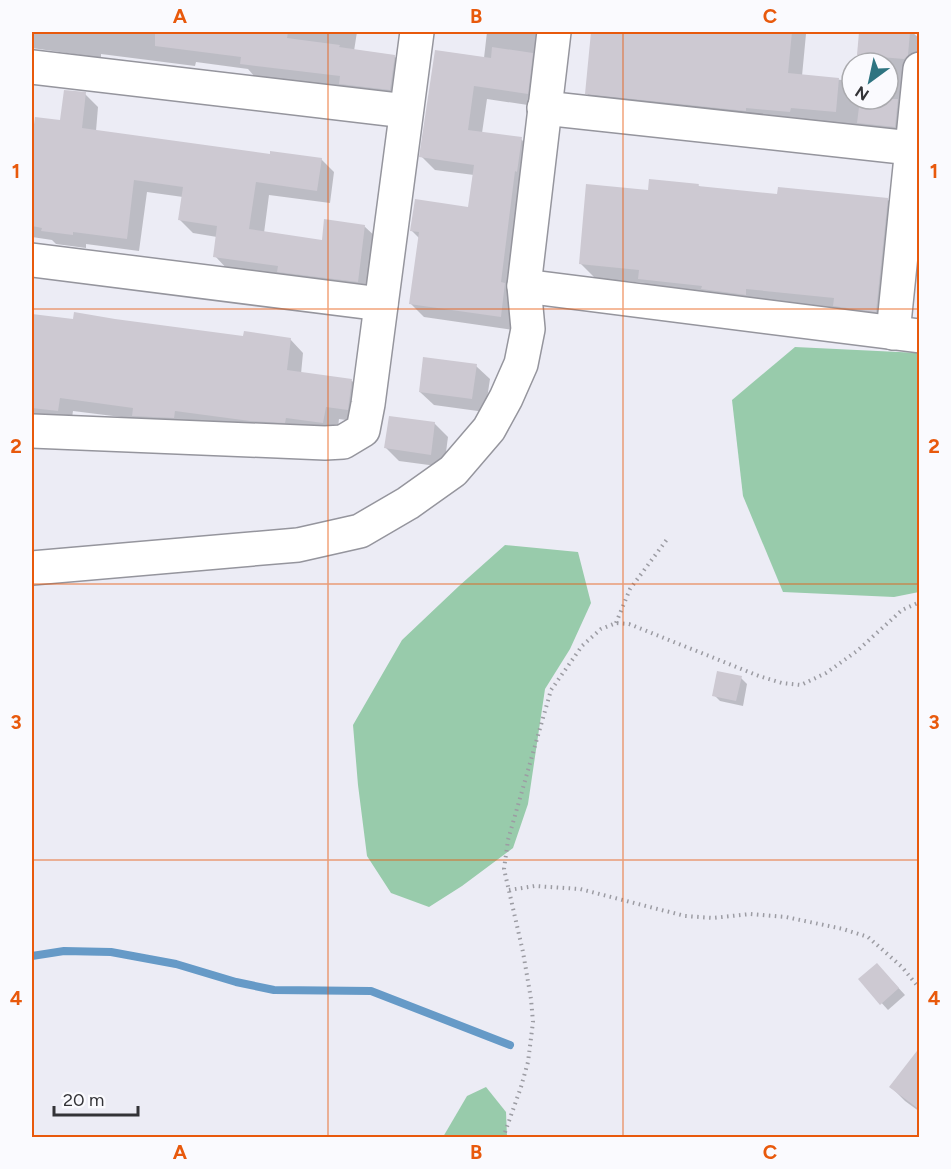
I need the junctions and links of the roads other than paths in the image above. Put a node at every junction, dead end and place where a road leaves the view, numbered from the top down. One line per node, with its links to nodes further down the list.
1 (417, 32): 6 (street)
2 (554, 32): 5 (street)
3 (32, 67): 6 (street)
4 (920, 69): 7 (street)
5 (544, 108): 7 (street); 9 (street)
6 (406, 111): 10 (street)
7 (915, 149): 11 (street)
8 (32, 260): 10 (street)
9 (524, 286): 11 (street); 13 (street)
10 (381, 304): 12 (street)
11 (906, 335)
12 (32, 431)
13 (32, 568)

